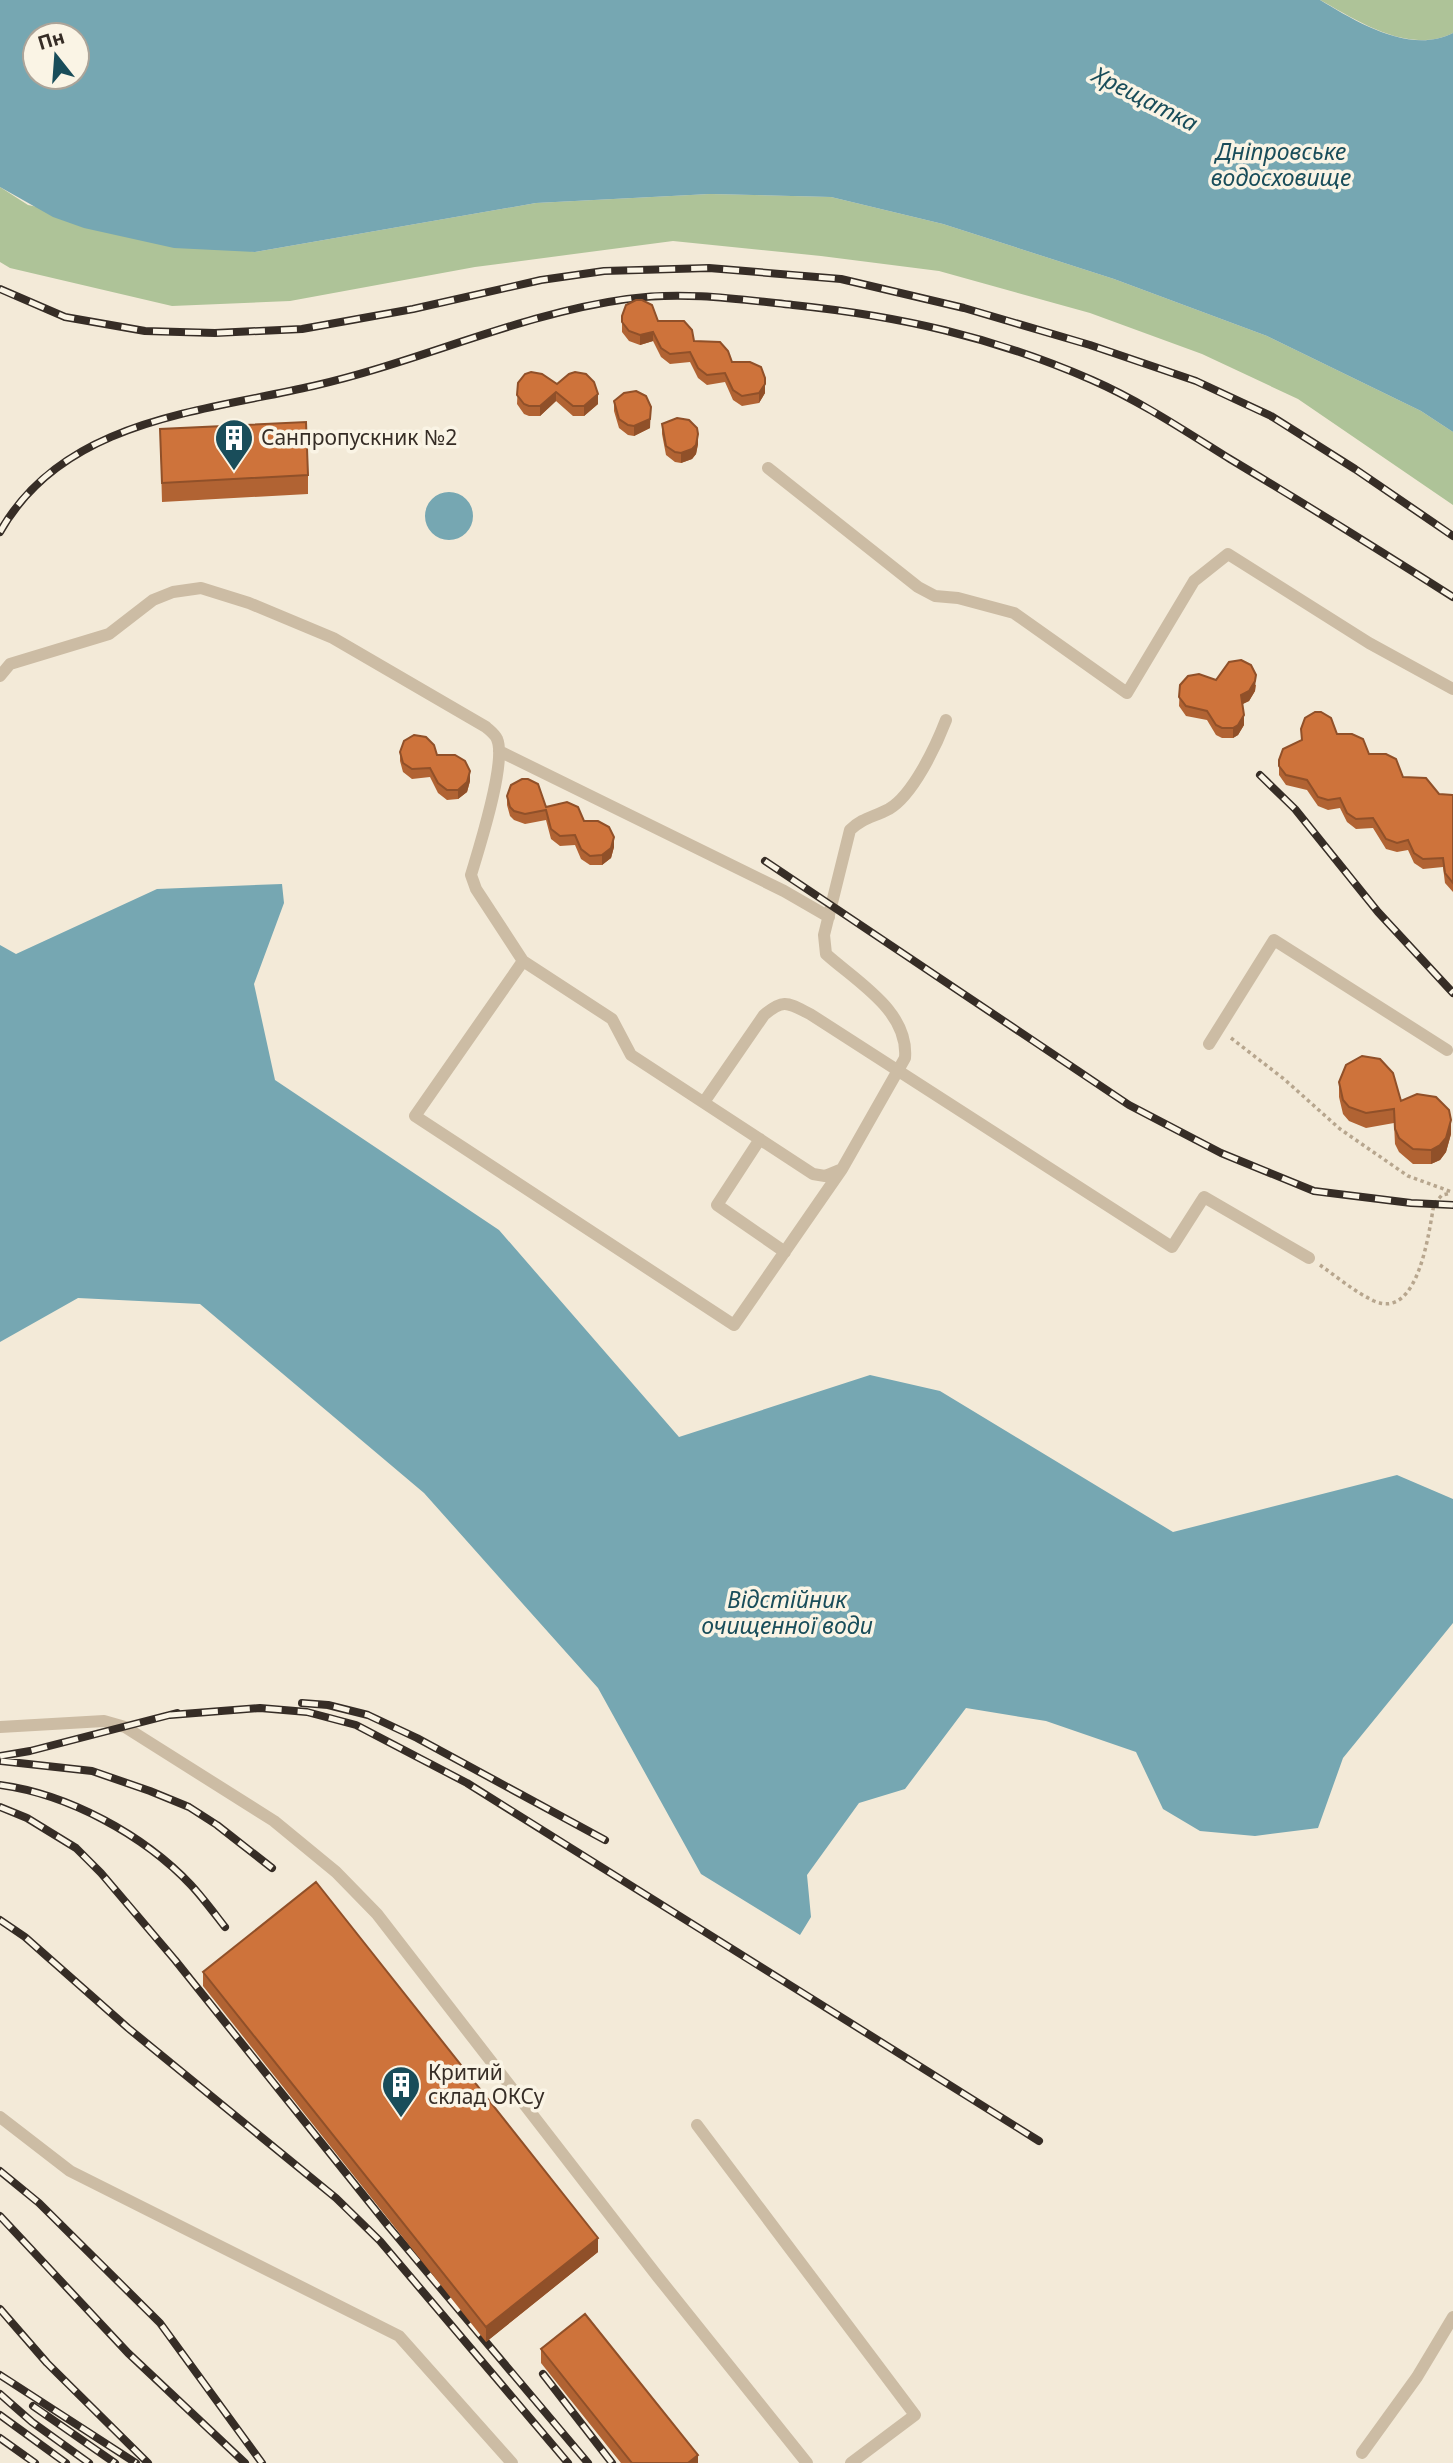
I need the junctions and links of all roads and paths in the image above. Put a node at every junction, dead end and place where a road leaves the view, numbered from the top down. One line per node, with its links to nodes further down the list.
1 (768, 468): 3 (lane)
2 (0, 676): 5 (lane)
3 (1453, 689)
4 (946, 720): 6 (lane)
5 (499, 751): 6 (lane); 7 (lane)
6 (829, 917): 11 (lane)
7 (523, 961): 12 (lane); 16 (lane)
8 (1218, 1028): 9 (lane); 10 (lane); 15 (path)
9 (1209, 1044)
10 (1447, 1050)
11 (898, 1070): 12 (lane); 14 (lane); 17 (lane)
12 (704, 1102): 13 (lane)
13 (760, 1139): 14 (lane); 16 (lane)
14 (842, 1169): 16 (lane)
15 (1453, 1192): 17 (path)
16 (785, 1252)
17 (1309, 1258)
18 (0, 1727): 24 (lane)
19 (0, 2117): 23 (lane)
20 (697, 2125): 25 (lane)
21 (1453, 2317): 22 (lane)
22 (1362, 2453)
23 (512, 2463)
24 (807, 2463)
25 (851, 2463)

